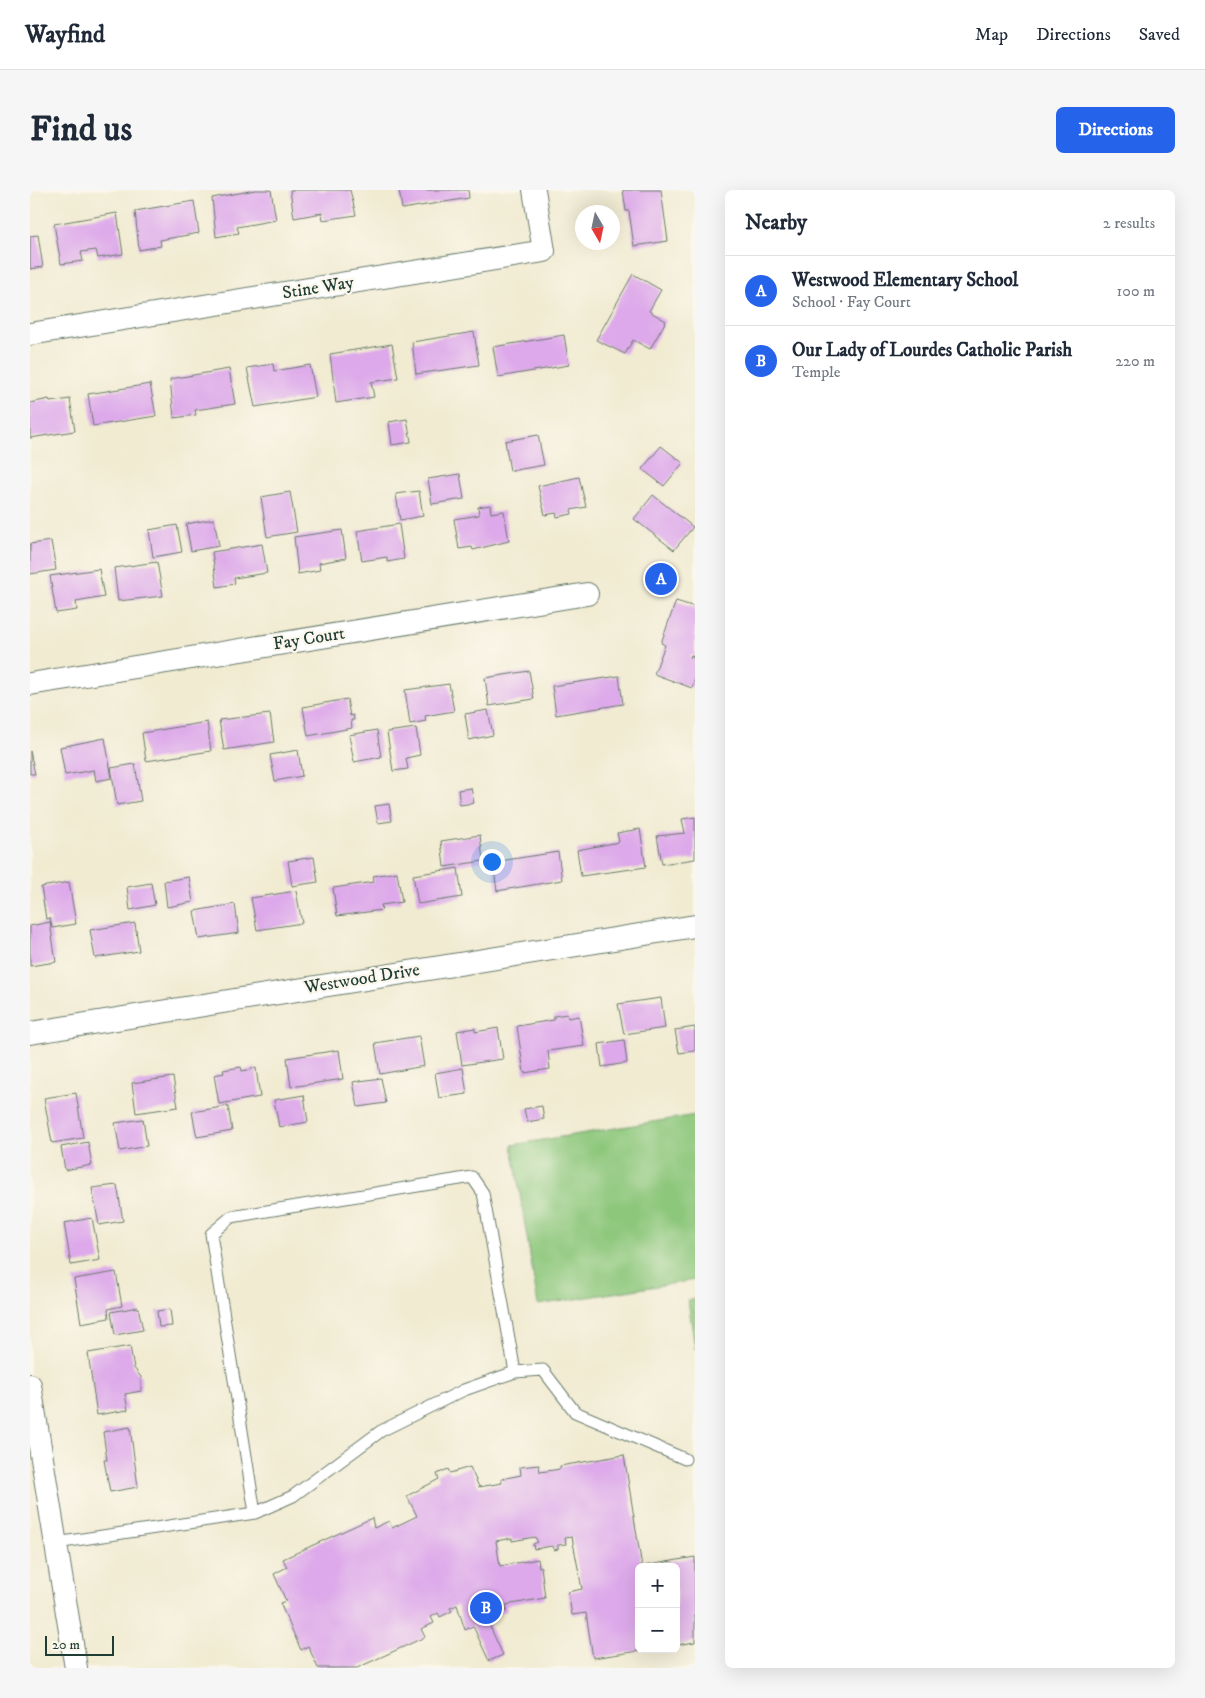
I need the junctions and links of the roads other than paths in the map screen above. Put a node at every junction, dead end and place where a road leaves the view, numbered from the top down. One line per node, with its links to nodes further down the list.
1 (534, 190): 2 (street, Stine Way)
2 (30, 334)
3 (587, 594): 4 (street, Fay Court)
4 (30, 684)
5 (695, 926): 6 (street, Westwood Drive)
6 (30, 1033)
7 (515, 1372): 9 (lane); 10 (lane); 10 (lane)
8 (30, 1385): 11 (street)
9 (685, 1460)
10 (255, 1513): 11 (lane)
11 (56, 1543): 12 (street)
12 (76, 1668)

